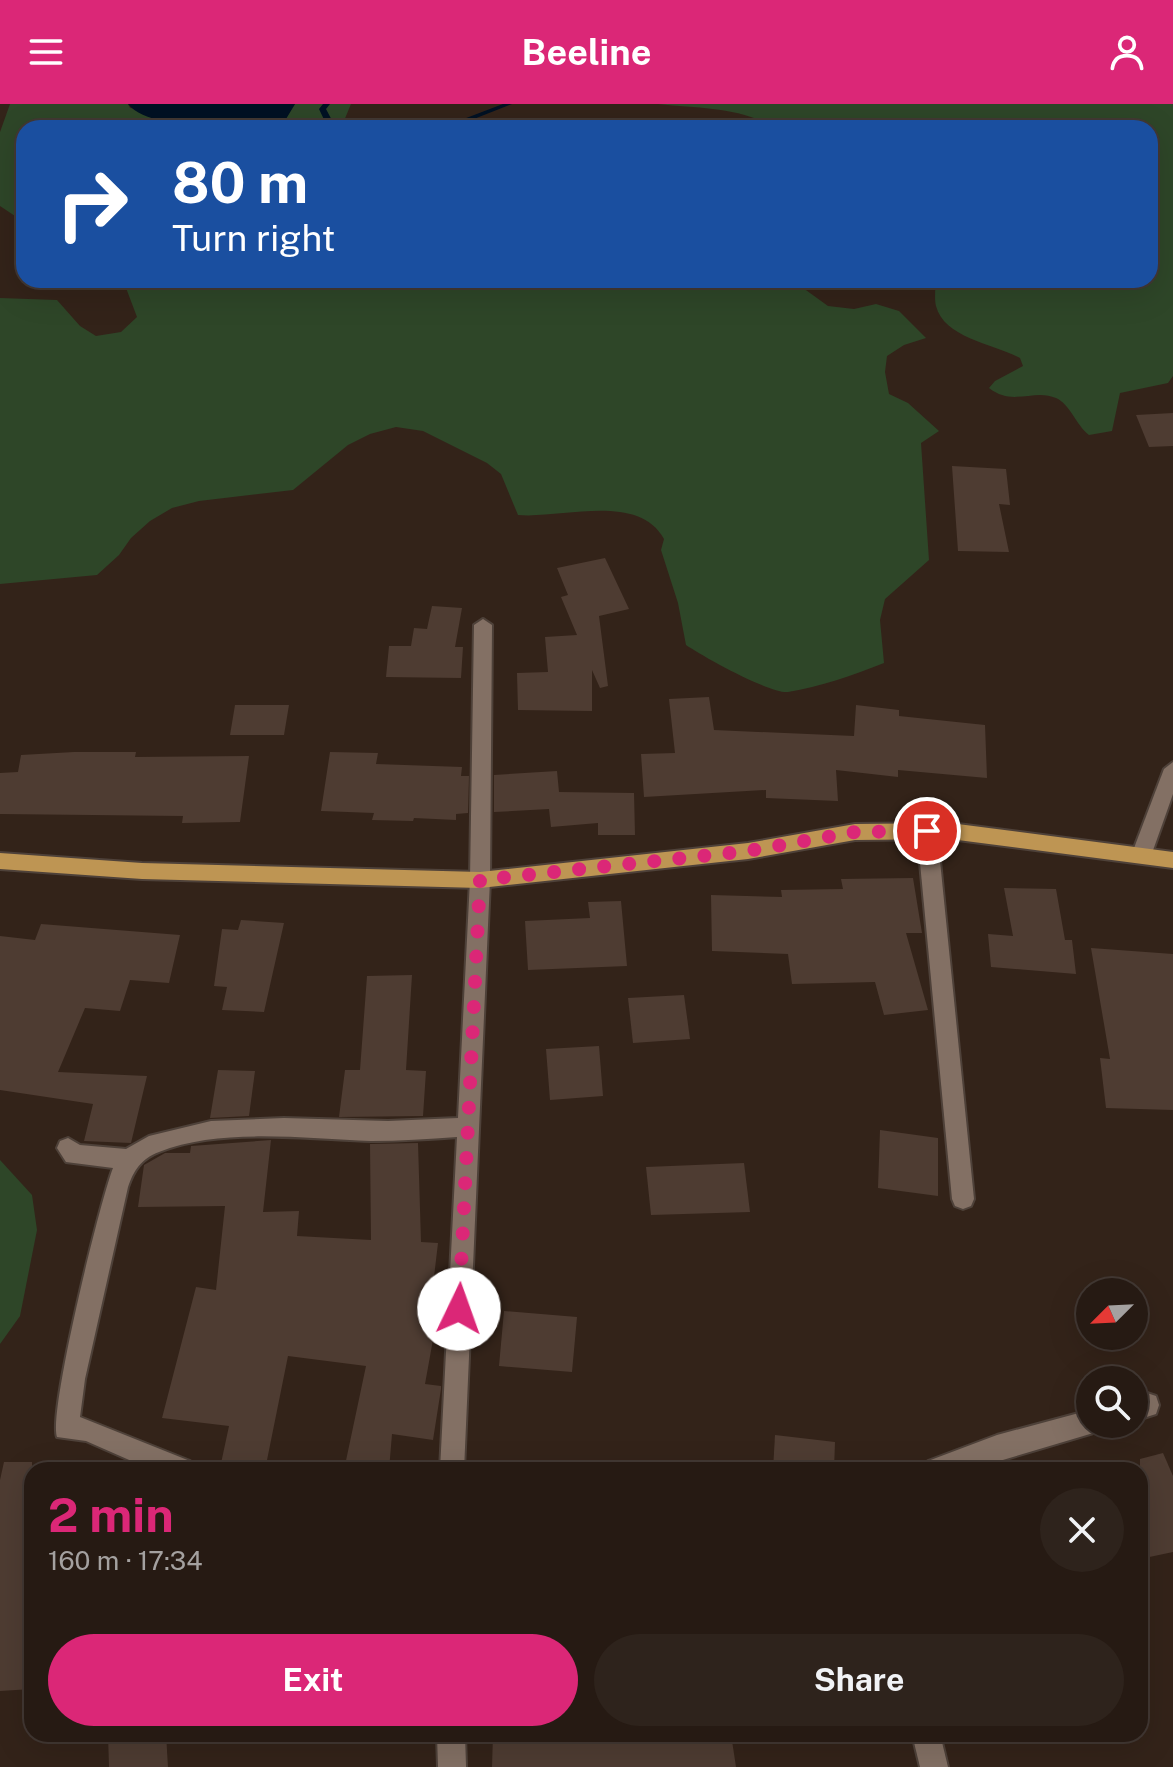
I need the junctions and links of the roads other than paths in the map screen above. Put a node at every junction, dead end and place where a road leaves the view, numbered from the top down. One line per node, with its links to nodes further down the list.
1 (483, 625): 7 (street)
2 (1173, 769): 4 (street)
3 (927, 831): 4 (main road); 7 (main road); 11 (street)
4 (1141, 856): 5 (main road)
5 (1173, 860)
6 (0, 861): 7 (main road)
7 (480, 880): 8 (street)
8 (468, 1127): 10 (street); 14 (street)
9 (68, 1148): 10 (street)
10 (129, 1159): 13 (street)
11 (963, 1199)
12 (1076, 1426): 15 (street)
13 (163, 1462)
14 (452, 1462)
15 (958, 1462)
16 (451, 1742): 18 (street)
17 (928, 1742): 19 (street)
18 (452, 1767)
19 (934, 1767)

